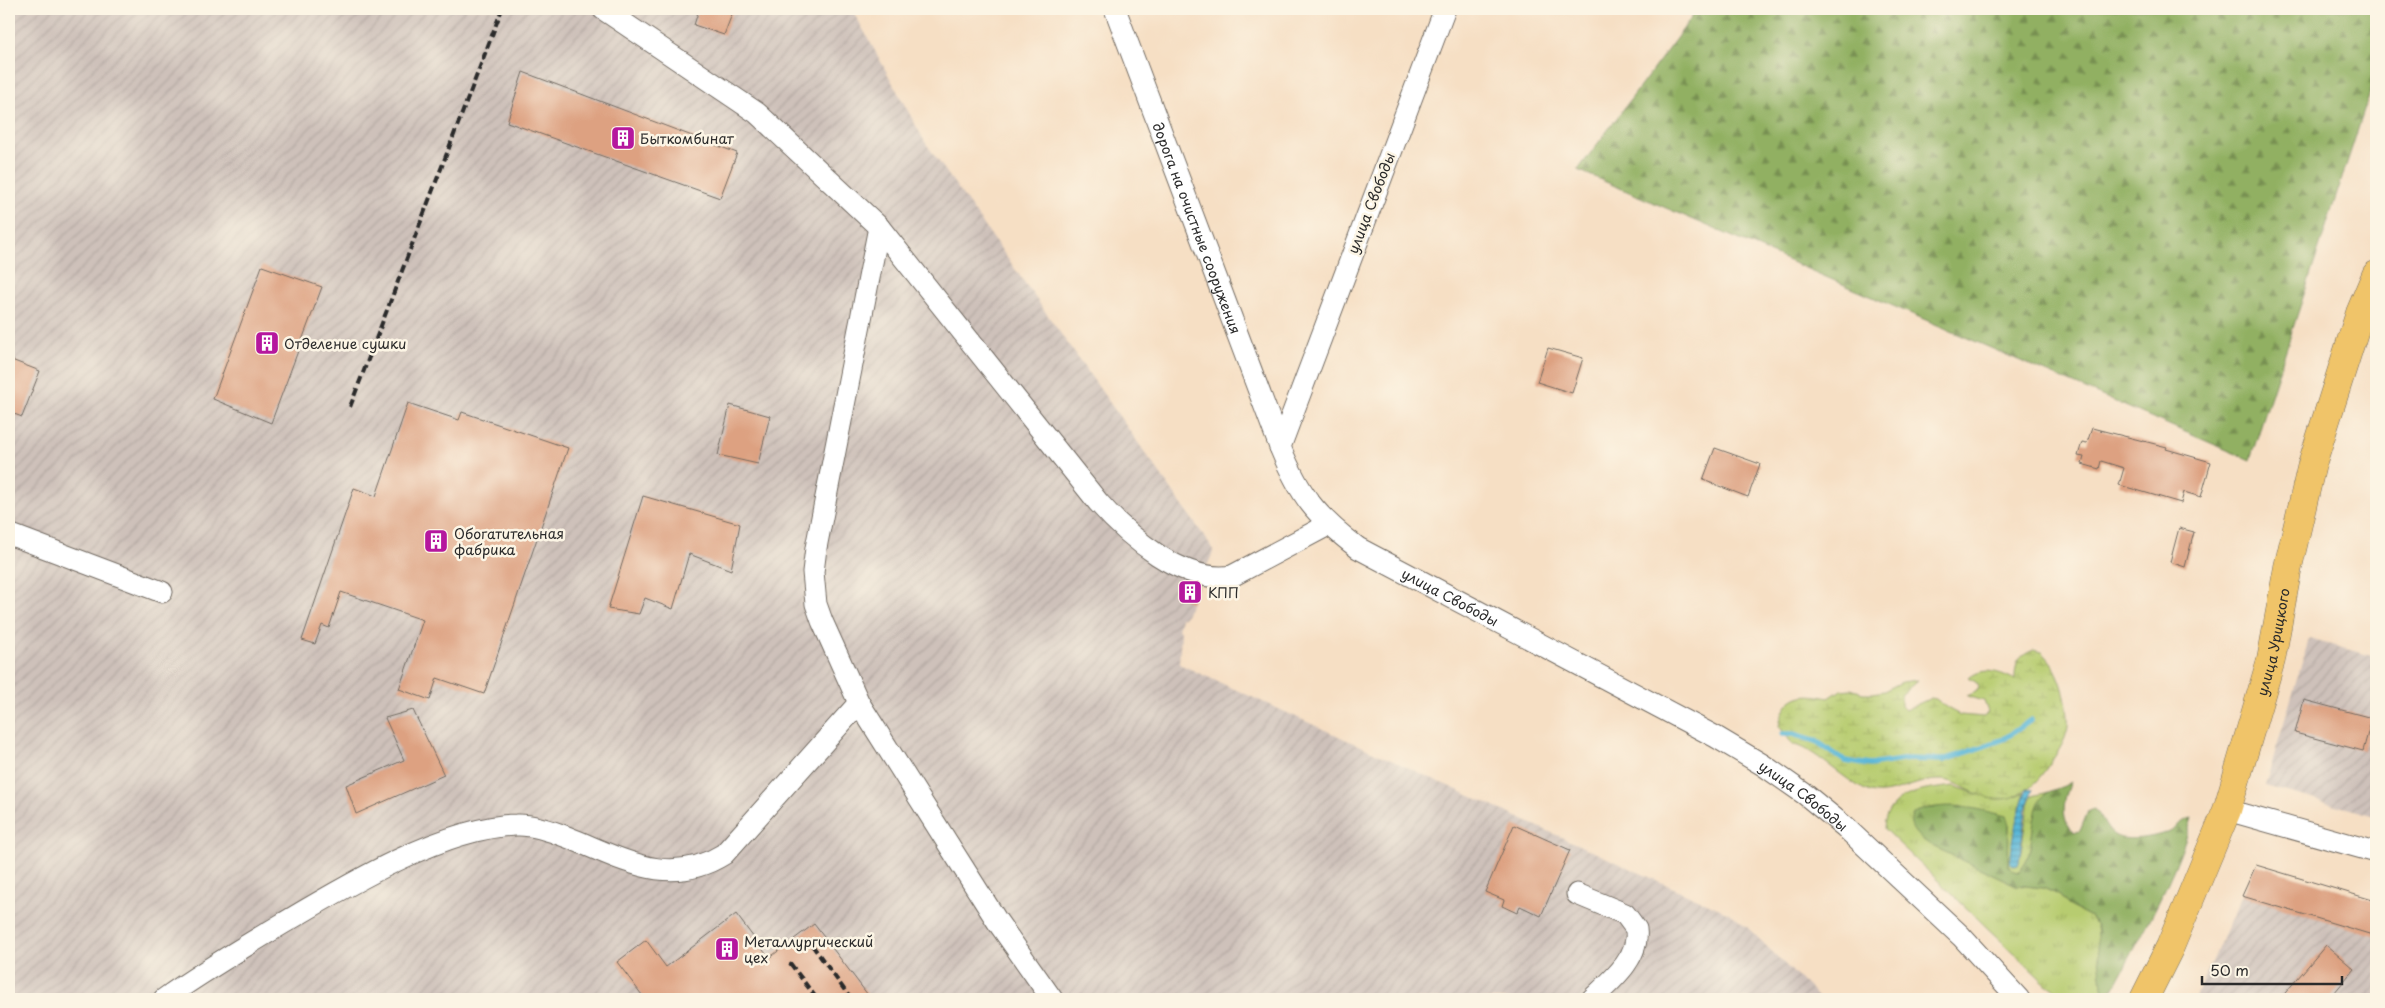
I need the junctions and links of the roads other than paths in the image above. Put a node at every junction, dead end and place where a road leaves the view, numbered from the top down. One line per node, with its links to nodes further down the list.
1 (603, 9): 4 (street)
2 (1115, 9): 6 (street, дорога на очистные сооружения)
3 (1445, 9): 6 (street, улица Свободы)
4 (879, 227): 7 (street); 10 (street)
5 (2376, 275): 11 (main road, улица Урицкого)
6 (1280, 447): 7 (street, улица Свободы)
7 (1328, 525): 17 (street, улица Свободы)
8 (9, 534): 9 (street)
9 (162, 592)
10 (859, 703): 14 (street); 15 (street)
11 (2227, 810): 12 (street); 18 (main road, улица Урицкого)
12 (2376, 852)
13 (1577, 894): 16 (street)
14 (164, 999)
15 (1052, 999)
16 (1592, 999)
17 (2019, 999)
18 (2144, 999)

